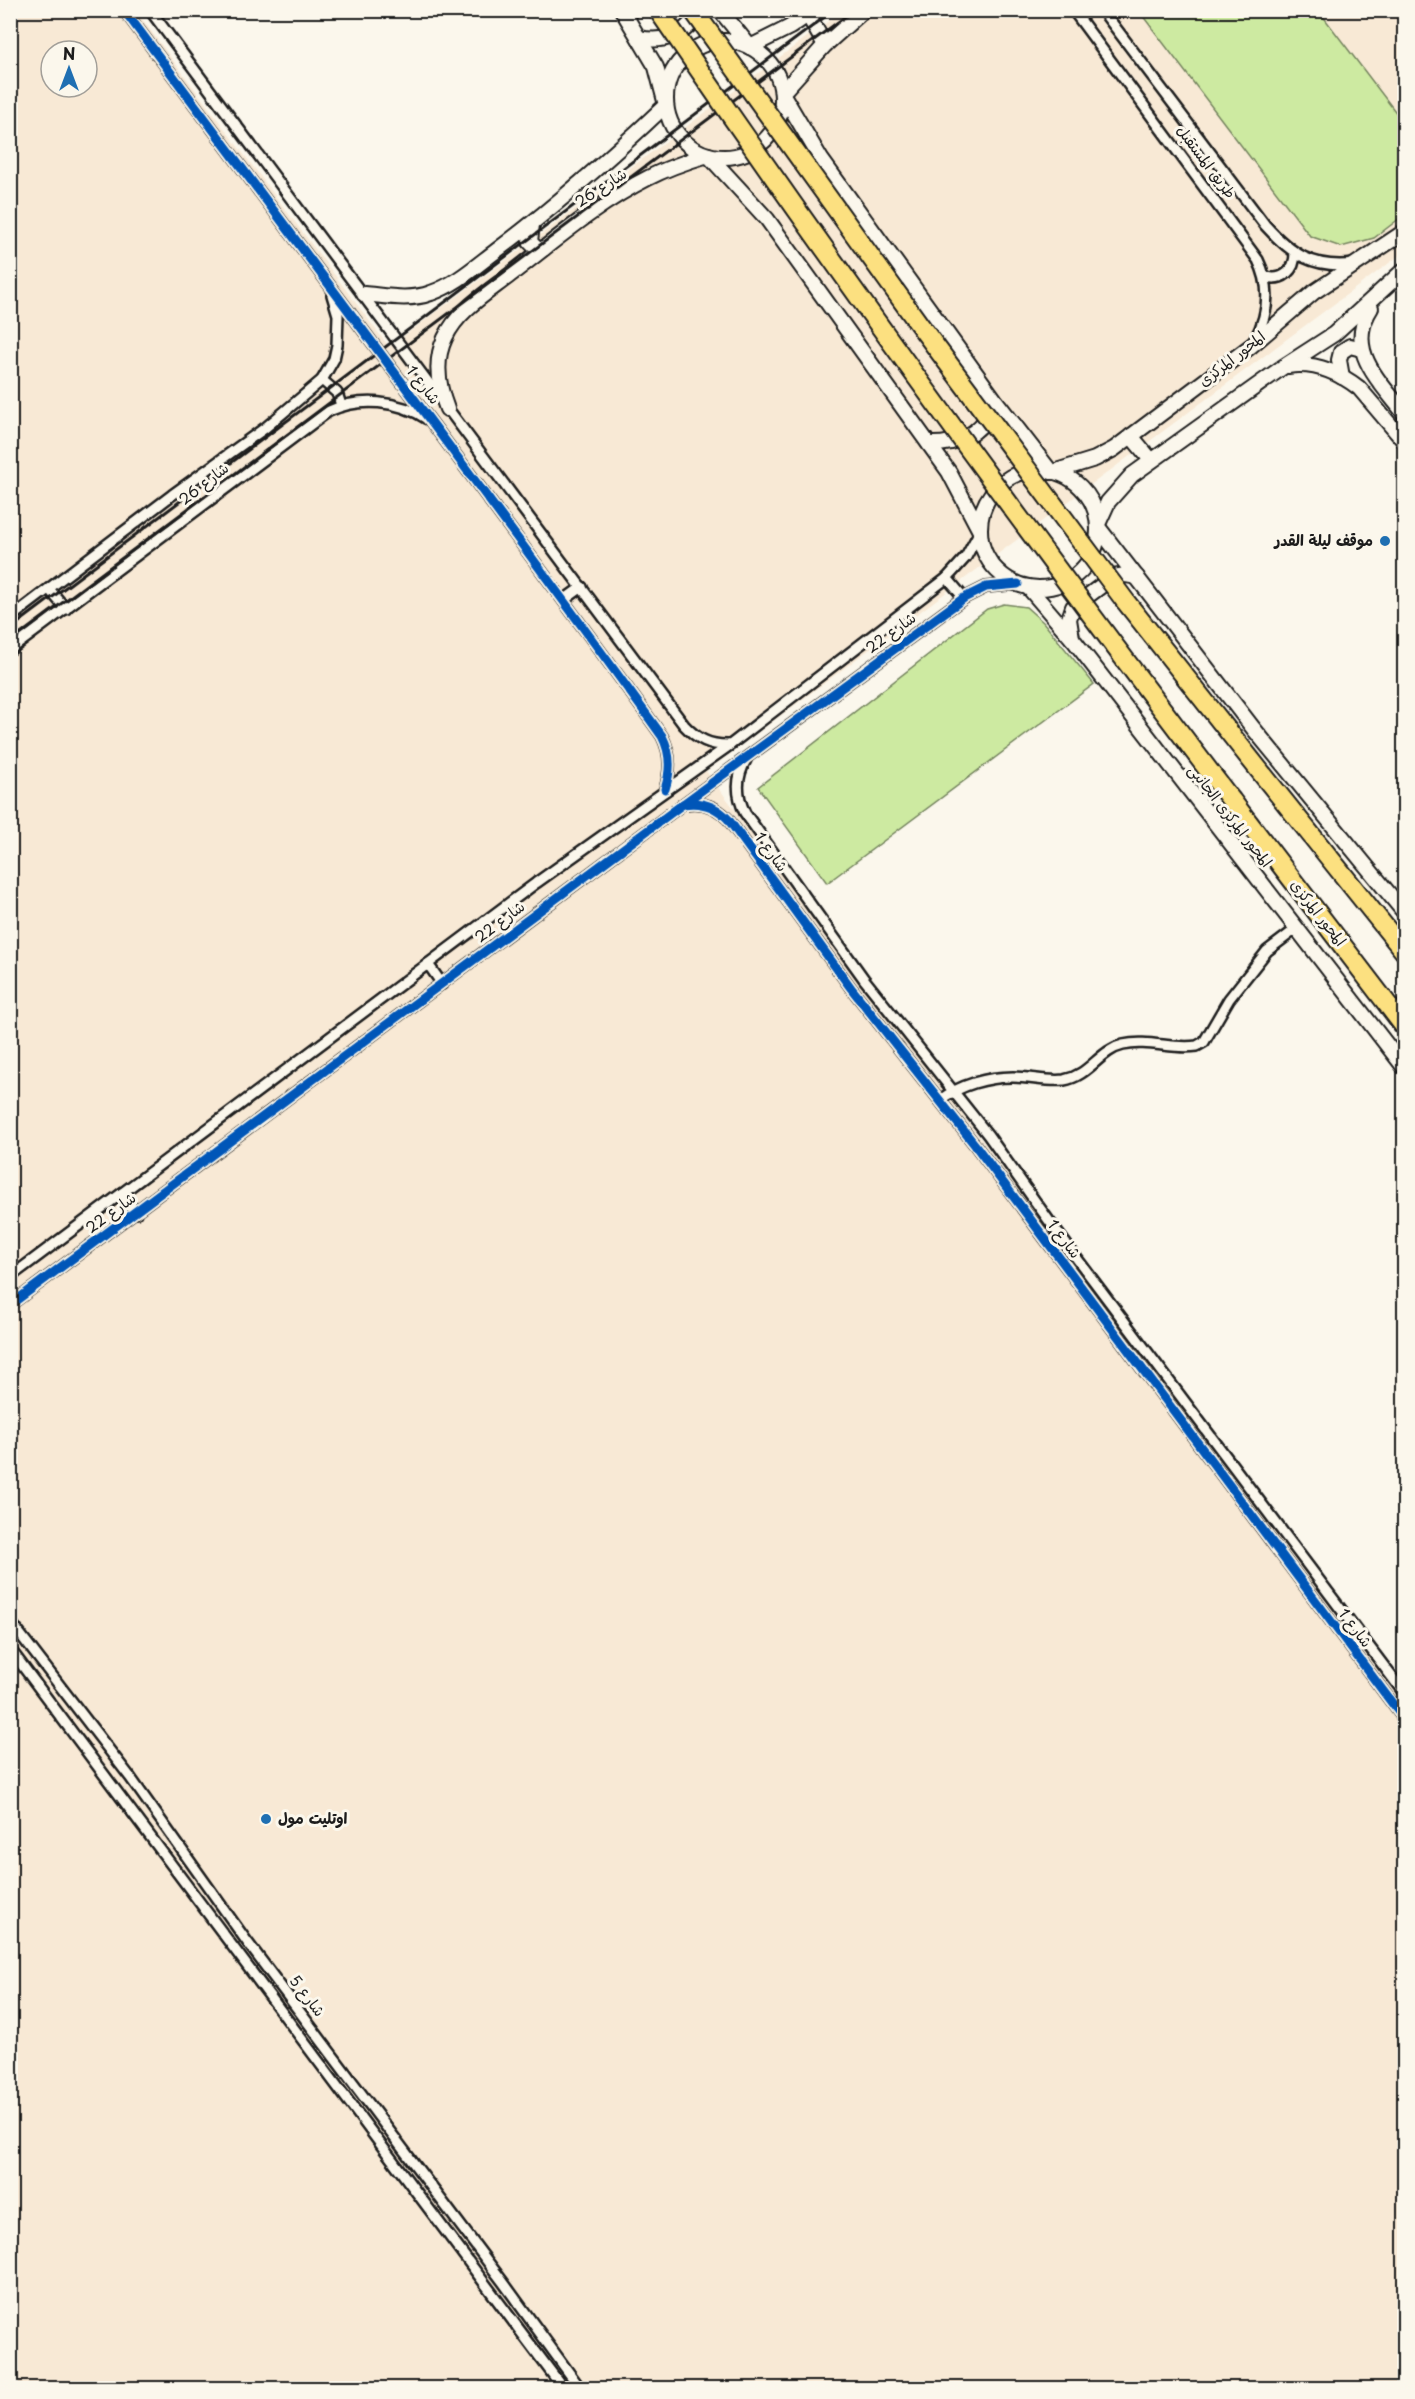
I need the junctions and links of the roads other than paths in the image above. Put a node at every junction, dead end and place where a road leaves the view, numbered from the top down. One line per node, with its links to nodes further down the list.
1 (124, 10): 25 (street, شارع 1)
2 (150, 10): 27 (street, شارع 1)
3 (622, 10): 12 (main road)
4 (658, 10): 65 (highway, المحور المركزى, bridge)
5 (693, 10): 62 (highway, bridge)
6 (700, 10): 12 (main road)
7 (720, 10): 14 (main road)
8 (864, 10): 13 (main road)
9 (1073, 10): 24 (street, طريق المستقبل)
10 (1102, 10): 21 (street, طريق المستقبل)
11 (812, 13): 13 (main road); 14 (main road)
12 (639, 38): 16 (main road)
13 (825, 45): 15 (main road)
14 (750, 47): 15 (main road); 16 (main road)
15 (782, 93): 17 (main road); 33 (main road)
16 (666, 105): 17 (main road); 18 (main road, شارع 26)
17 (708, 155): 20 (main road, شارع 26); 40 (main road)
18 (532, 224): 20 (main road); 27 (main road, شارع 26)
19 (1404, 232): 22 (main road, المحور المركزى)
20 (543, 249): 35 (main road, شارع 26)
21 (1295, 253): 22 (street, طريق المستقبل); 24 (street)
22 (1359, 264): 28 (main road, المحور المركزى)
23 (1404, 270): 26 (main road)
24 (1266, 278): 28 (street, طريق المستقبل)
25 (330, 287): 32 (street, شارع 26); 37 (street, شارع 1)
26 (1382, 291): 29 (main road); 30 (main road)
27 (364, 294): 35 (street, شارع 1)
28 (1251, 346): 38 (main road, المحور المركزى)
29 (1362, 349): 31 (main road); 36 (main road)
30 (1283, 367): 31 (main road); 41 (main road)
31 (1342, 376): 39 (main road)
32 (322, 380): 34 (street); 49 (street, شارع 26)
33 (995, 400): 40 (main road); 42 (main road)
34 (341, 405): 37 (street, شارع 26); 52 (street, شارع 26)
35 (447, 409): 48 (street, شارع 1)
36 (1404, 413)
37 (433, 423): 51 (street, شارع 1)
38 (1131, 436): 41 (main road); 42 (main road, المحور المركزى)
39 (1404, 441)
40 (929, 444): 44 (main road)
41 (1151, 460): 43 (main road)
42 (1052, 472): 43 (main road); 44 (main road)
43 (1098, 525): 45 (main road); 47 (main road)
44 (980, 531): 46 (street, شارع 22); 47 (main road)
45 (1137, 577): 54 (main road); 60 (main road)
46 (947, 578): 50 (street); 56 (street, شارع 22)
47 (1023, 586): 50 (street, شارع 22); 54 (main road, المحور المركزى الجانبى)
48 (582, 587): 51 (street); 56 (street, شارع 1)
49 (49, 589): 52 (street); 53 (street, شارع 26)
50 (964, 597): 57 (street, شارع 22)
51 (564, 600): 58 (street, شارع 1)
52 (66, 609): 55 (street, شارع 26)
53 (10, 618)
54 (1072, 638): 61 (main road, المحور المركزى الجانبى)
55 (10, 650)
56 (730, 745): 58 (street, شارع 22)
57 (748, 757): 59 (street, شارع 22); 67 (street, شارع 1)
58 (665, 789): 63 (street, شارع 22)
59 (683, 804): 64 (street, شارع 22); 68 (street, شارع 1)
60 (1404, 912)
61 (1296, 929): 66 (main road, المحور المركزى الجانبى); 67 (street)
62 (1404, 951)
63 (428, 964): 64 (street); 69 (street, شارع 22)
64 (442, 984): 70 (street, شارع 22)
65 (1404, 1026)
66 (1404, 1067)
67 (954, 1090): 68 (street); 74 (street, شارع 1)
68 (940, 1100): 75 (street, شارع 1)
69 (122, 1193): 70 (street); 71 (street, شارع 22)
70 (136, 1213): 72 (street, شارع 22)
71 (10, 1277)
72 (10, 1305)
73 (10, 1621): 79 (street, شارع 5)
74 (1357, 1630): 75 (street); 77 (street, شارع 1)
75 (1344, 1639): 78 (street, شارع 1)
76 (10, 1649): 80 (street, شارع 5)
77 (1404, 1693)
78 (1404, 1719)
79 (380, 2119): 80 (street); 82 (street, شارع 5)
80 (368, 2128): 81 (street, شارع 5)
81 (563, 2388)
82 (580, 2388)

